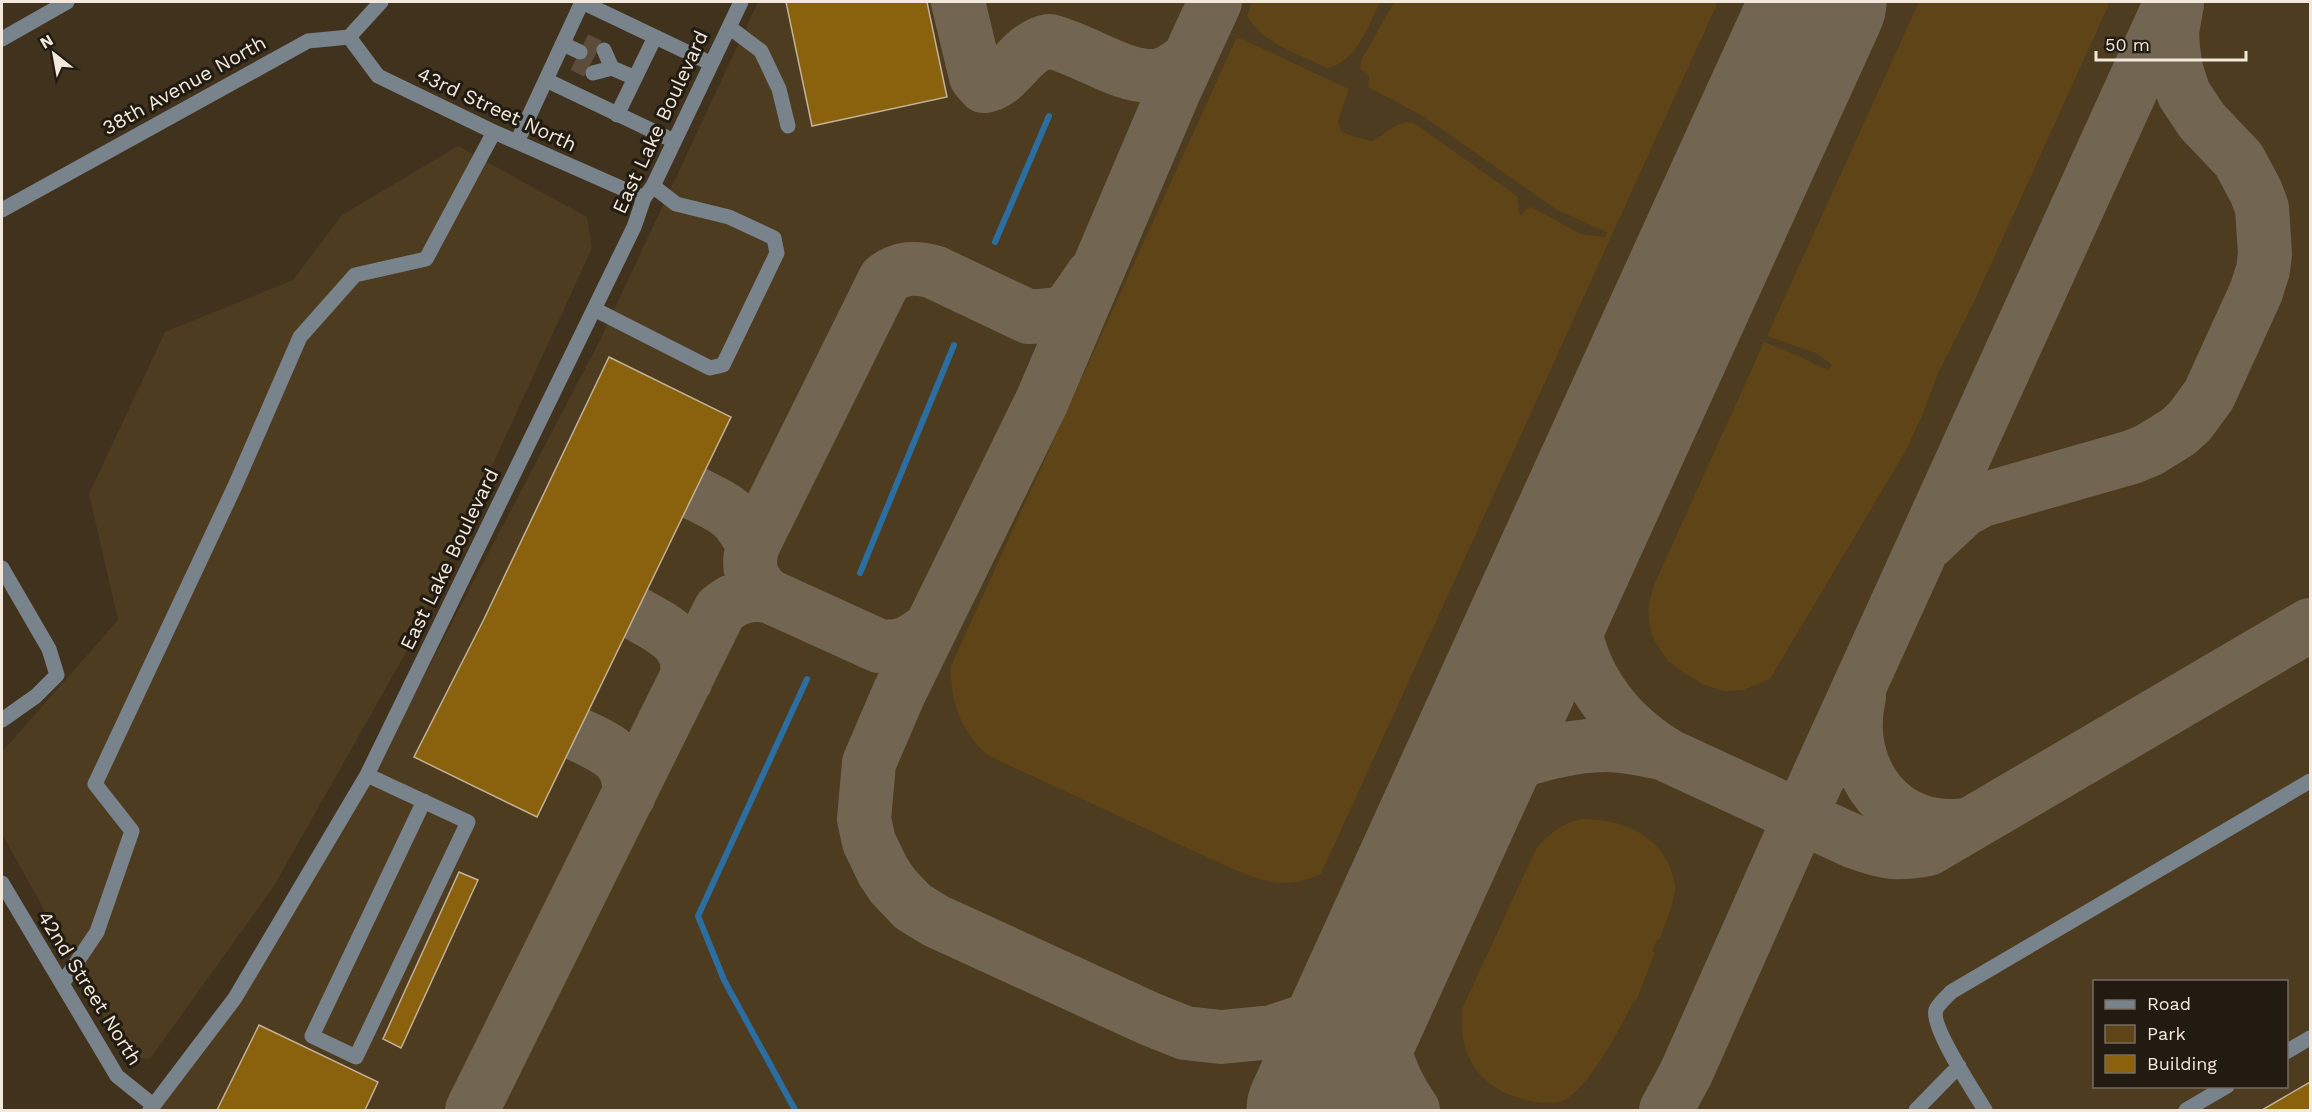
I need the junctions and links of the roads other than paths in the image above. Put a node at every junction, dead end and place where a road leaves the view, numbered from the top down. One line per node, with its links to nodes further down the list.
1 (67, 2): 7 (street)
2 (381, 2): 5 (street)
3 (741, 2): 4 (street, East Lake Boulevard)
4 (729, 27): 9 (street, East Lake Boulevard); 13 (street)
5 (349, 38): 14 (street, 43rd Street North); 18 (street, 38th Avenue North)
6 (655, 38): 9 (street); 10 (street); 11 (street)
7 (2, 39)
8 (602, 63): 10 (street)
9 (710, 63): 15 (street, East Lake Boulevard)
10 (635, 78): 12 (street)
11 (546, 80): 12 (street); 16 (street)
12 (617, 115): 15 (street)
13 (788, 126)
14 (494, 132): 16 (street, 43rd Street North); 26 (street)
15 (674, 141): 17 (street, East Lake Boulevard)
16 (517, 142): 17 (street, 43rd Street North)
17 (648, 192): 19 (street, East Lake Boulevard); 19 (street, 43rd Street North)
18 (2, 210)
19 (594, 309): 22 (street, East Lake Boulevard)
20 (2, 568): 21 (street)
21 (2, 720)
22 (367, 774): 24 (street); 31 (street, East Lake Boulevard)
23 (2310, 781): 29 (street)
24 (424, 801): 24 (street)
25 (2, 883): 26 (street, 42nd Street North)
26 (62, 984): 31 (street, 42nd Street North)
27 (2310, 1038): 28 (street)
28 (2288, 1051)
29 (1959, 1066): 32 (street); 33 (street)
30 (2224, 1088): 34 (street)
31 (152, 1108)
32 (1916, 1110)
33 (1985, 1110)
34 (2186, 1110)

